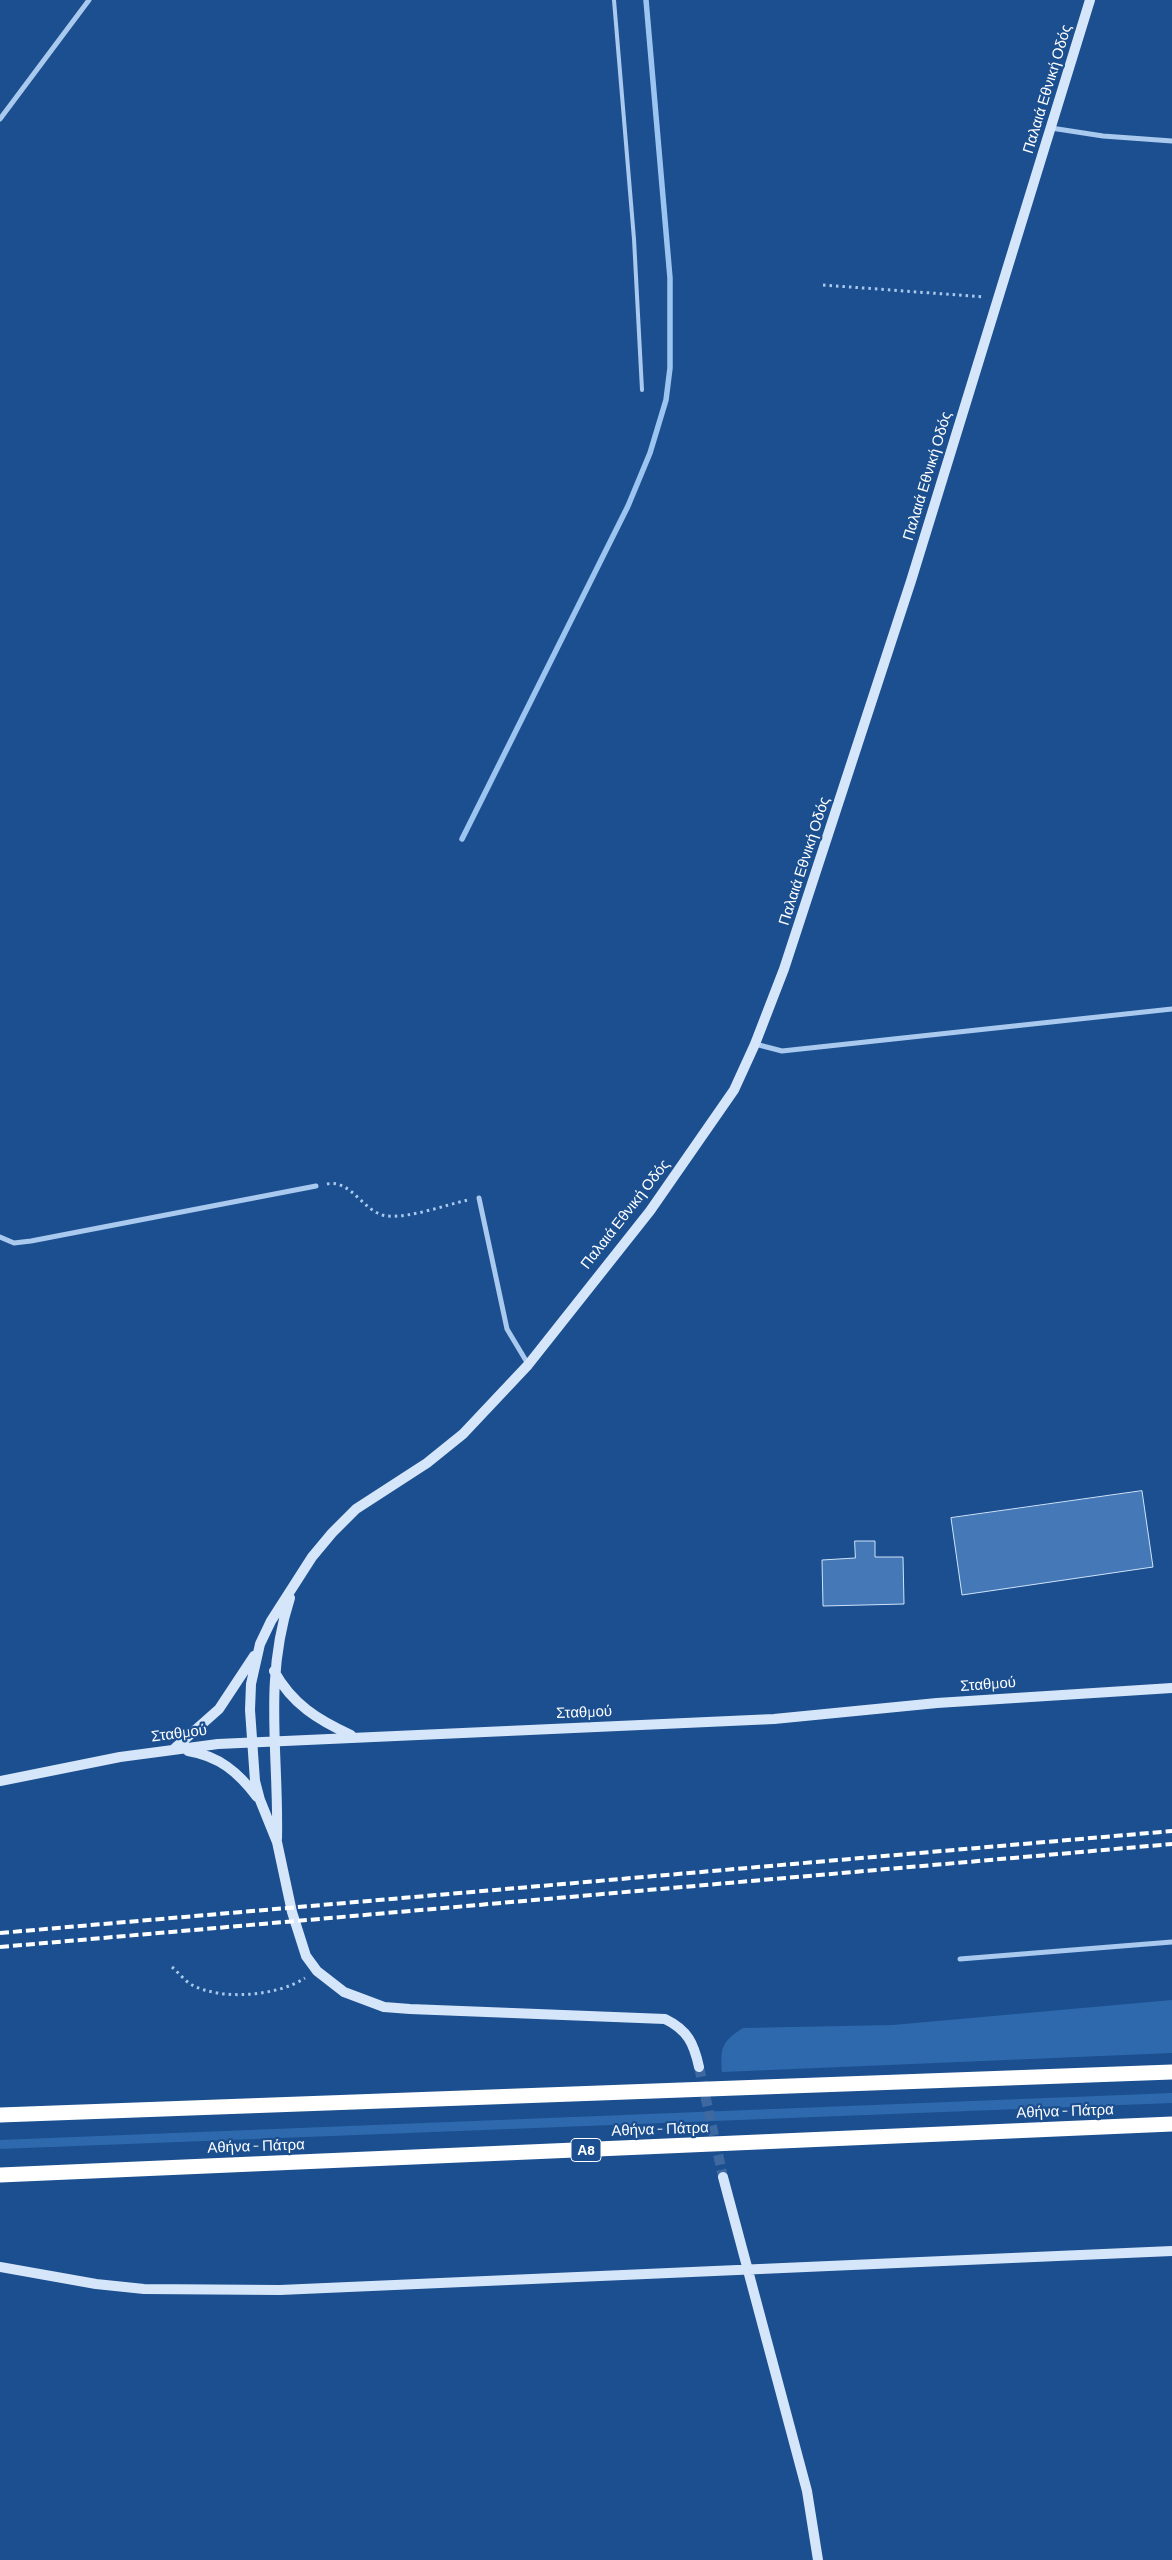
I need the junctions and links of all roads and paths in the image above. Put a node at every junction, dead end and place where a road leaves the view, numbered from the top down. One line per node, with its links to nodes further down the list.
1 (89, 0): 4 (street)
2 (614, 0): 9 (lane)
3 (1090, 0): 5 (street, Παλαιά Εθνική Οδός)
4 (0, 119)
5 (1050, 128): 6 (street); 8 (street, Παλαιά Εθνική Οδός)
6 (1172, 142)
7 (823, 285): 8 (path)
8 (998, 298): 11 (street, Παλαιά Εθνική Οδός)
9 (642, 390)
10 (1172, 1009): 11 (street)
11 (755, 1044): 15 (street, Παλαιά Εθνική Οδός)
12 (316, 1186): 13 (path); 14 (street)
13 (478, 1198): 15 (street)
14 (0, 1237)
15 (528, 1365): 16 (street, Παλαιά Εθνική Οδός)
16 (294, 1585): 17 (street, Παλαιά Εθνική Οδός); 18 (street, Παλαιά Εθνική Οδός)
17 (260, 1644): 22 (street, Παλαιά Εθνική Οδός); 23 (street)
18 (274, 1671): 20 (street); 21 (street, Παλαιά Εθνική Οδός)
19 (1172, 1688): 20 (street, Σταθμού)
20 (354, 1736): 21 (street, Σταθμού)
21 (274, 1740): 22 (street, Σταθμού); 26 (street, Παλαιά Εθνική Οδός)
22 (251, 1741): 23 (street, Σταθμού); 25 (street, Παλαιά Εθνική Οδός)
23 (174, 1748): 24 (street, Σταθμού); 25 (street)
24 (0, 1781)
25 (260, 1800): 26 (street)
26 (277, 1842): 30 (street)
27 (1172, 1942): 28 (street)
28 (960, 1959)
29 (172, 1967): 30 (path)
30 (317, 1972): 31 (street)
31 (699, 2068)
32 (1172, 2072): 33 (highway)
33 (0, 2115)
34 (1172, 2124): 35 (highway, Αθήνα - Πάτρα / Α8)
35 (0, 2175)
36 (723, 2177): 39 (street)
37 (1172, 2251): 39 (street)
38 (0, 2267): 39 (street)
39 (747, 2270): 40 (street)
40 (818, 2560)

